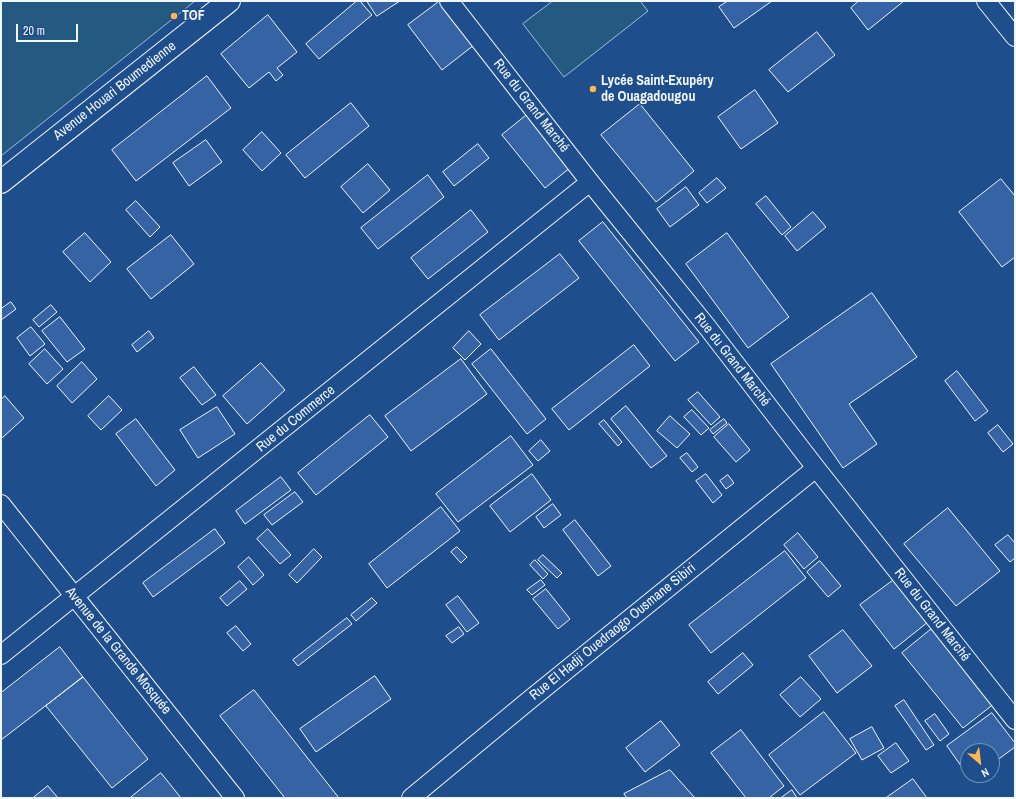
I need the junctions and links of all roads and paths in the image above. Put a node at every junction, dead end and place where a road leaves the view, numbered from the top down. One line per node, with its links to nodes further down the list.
1 (230, 1): 5 (main road, Avenue Houari Boumedienne)
2 (449, 1): 6 (street, Rue du Grand Marché)
3 (986, 1): 4 (street)
4 (1015, 37)
5 (1, 182)
6 (590, 182): 7 (street, Rue du Grand Marché); 9 (street, Rue du Commerce)
7 (816, 468): 11 (street, Rue du Grand Marché); 13 (street, Rue El Hadji Ouedraogo Ousmane Sibiri)
8 (1, 504): 9 (street, Avenue de la Grande Mosquée)
9 (75, 597): 10 (street, Rue du Commerce); 12 (street, Avenue de la Grande Mosquée)
10 (1, 655)
11 (1015, 720)
12 (235, 798)
13 (411, 798)

